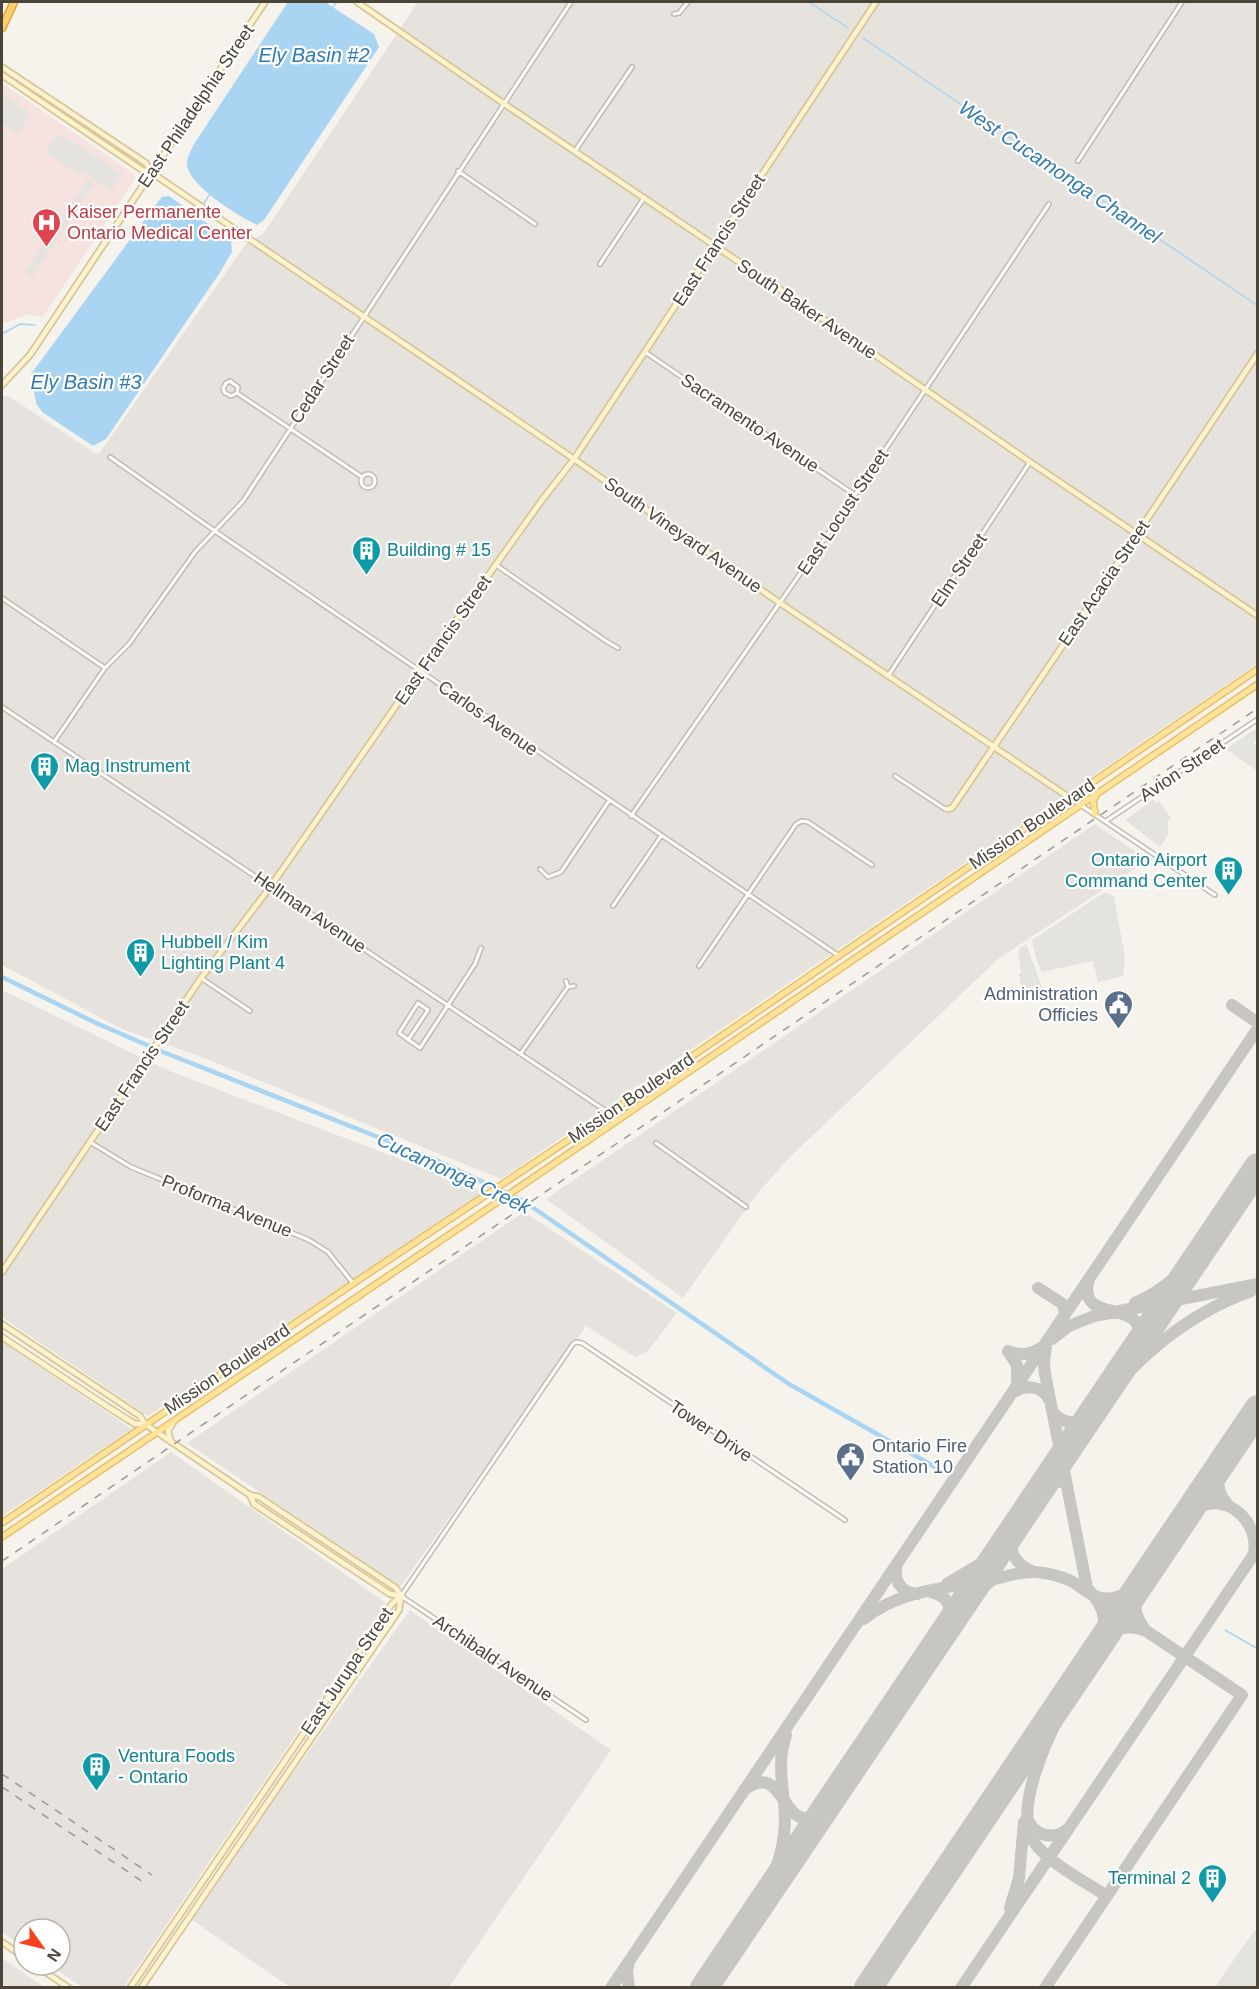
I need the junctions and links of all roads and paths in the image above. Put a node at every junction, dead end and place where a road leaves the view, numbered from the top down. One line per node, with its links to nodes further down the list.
1 (14, 2): 9 (highway)
2 (265, 2): 17 (street, East Philadelphia Street)
3 (357, 2): 13 (street, South Baker Avenue)
4 (571, 2): 13 (street, Cedar Street)
5 (688, 2): 8 (street)
6 (876, 2): 21 (street, East Francis Street)
7 (1182, 2): 15 (street)
8 (674, 14)
9 (2, 28)
10 (2, 67): 17 (street, South Vineyard Avenue)
11 (632, 67): 14 (street)
12 (2, 75): 17 (street, South Vineyard Avenue)
13 (503, 103): 14 (street, South Baker Avenue); 16 (street, Cedar Street)
14 (575, 151): 18 (street, South Baker Avenue)
15 (1078, 160)
16 (458, 171): 20 (street); 23 (street, Cedar Street)
17 (152, 172): 23 (street, South Vineyard Avenue); 26 (street, East Philadelphia Street)
18 (644, 198): 21 (street, South Baker Avenue); 22 (street)
19 (1049, 204): 27 (street, East Locust Street)
20 (535, 224)
21 (715, 246): 24 (street, East Francis Street); 27 (street, South Baker Avenue)
22 (600, 264)
23 (363, 317): 29 (street, Cedar Street); 31 (street, South Vineyard Avenue)
24 (645, 352): 31 (street, East Francis Street); 34 (street, Sacramento Avenue)
25 (1257, 353): 36 (street, East Acacia Street)
26 (2, 385)
27 (925, 390): 32 (street, South Baker Avenue); 34 (street, East Locust Street)
28 (237, 393): 28 (street); 29 (street)
29 (290, 429): 33 (street); 35 (street, Cedar Street)
30 (110, 457): 35 (street, Carlos Avenue)
31 (574, 459): 37 (street, East Francis Street); 39 (street, South Vineyard Avenue)
32 (1030, 462): 36 (street, South Baker Avenue); 45 (street, Elm Street)
33 (362, 477): 33 (street)
34 (855, 495): 39 (street, East Locust Street)
35 (216, 532): 42 (street, Cedar Street); 44 (street, Carlos Avenue)
36 (1137, 534): 40 (street, South Baker Avenue); 50 (street, East Acacia Street)
37 (496, 565): 41 (street); 44 (street, East Francis Street)
38 (2, 598): 42 (street)
39 (780, 603): 45 (street, South Vineyard Avenue); 58 (street, East Locust Street)
40 (1257, 616)
41 (618, 648)
42 (105, 668): 49 (street, Cedar Street)
43 (1257, 669): 53 (main road, Mission Boulevard)
44 (420, 671): 54 (street, Carlos Avenue); 63 (street, East Francis Street)
45 (888, 676): 50 (street, South Vineyard Avenue)
46 (1257, 684): 52 (main road, Mission Boulevard)
47 (2, 707): 49 (street, Hellman Avenue)
48 (1257, 719): 59 (street, Avion Street)
49 (54, 742): 63 (street, Hellman Avenue)
50 (993, 748): 53 (street, South Vineyard Avenue); 56 (street, East Acacia Street)
51 (896, 776): 56 (street)
52 (1098, 793): 55 (main road, Mission Boulevard); 57 (main road)
53 (1070, 798): 55 (street, South Vineyard Avenue); 68 (main road, Mission Boulevard)
54 (609, 801): 58 (street, Carlos Avenue); 62 (street)
55 (1081, 805): 57 (street, South Vineyard Avenue); 79 (main road, Mission Boulevard)
56 (948, 809)
57 (1095, 814): 59 (street, South Vineyard Avenue)
58 (631, 816): 60 (street, Carlos Avenue)
59 (1106, 821): 64 (street, South Vineyard Avenue)
60 (661, 836): 65 (street, Carlos Avenue); 66 (street)
61 (872, 865): 65 (street)
62 (540, 869)
63 (271, 886): 70 (street, East Francis Street); 74 (street, Hellman Avenue)
64 (1215, 895)
65 (749, 896): 68 (street, Carlos Avenue); 69 (street)
66 (613, 906)
67 (481, 948): 74 (street)
68 (839, 956): 78 (main road, Mission Boulevard)
69 (699, 966)
70 (201, 978): 75 (street); 80 (street, East Francis Street)
71 (566, 981): 73 (street)
72 (574, 986): 73 (street)
73 (568, 987): 77 (street)
74 (447, 1004): 76 (street); 77 (street, Hellman Avenue)
75 (250, 1011)
76 (408, 1040): 76 (street)
77 (520, 1053): 78 (street, Hellman Avenue)
78 (609, 1113): 79 (street, Hellman Avenue); 84 (main road, Mission Boulevard)
79 (614, 1122): 87 (main road, Mission Boulevard)
80 (90, 1142): 83 (street, East Francis Street); 84 (street, Proforma Avenue)
81 (656, 1143): 82 (street)
82 (746, 1207)
83 (2, 1272)
84 (353, 1283): 89 (main road, Mission Boulevard)
85 (2, 1324): 89 (street)
86 (2, 1337): 88 (street)
87 (184, 1413): 90 (main road, Mission Boulevard); 92 (street)
88 (127, 1418): 89 (street); 91 (street)
89 (145, 1424): 90 (street, Archibald Avenue); 91 (main road, Mission Boulevard)
90 (156, 1432): 92 (street, Archibald Avenue); 96 (main road, Mission Boulevard)
91 (124, 1438): 95 (main road, Mission Boulevard)
92 (171, 1442): 93 (street, Archibald Avenue)
93 (250, 1495): 97 (street, Archibald Avenue); 98 (street, Archibald Avenue)
94 (844, 1520): 99 (street, Tower Drive)
95 (2, 1523)
96 (2, 1537)
97 (336, 1558): 98 (street); 99 (street, Archibald Avenue)
98 (357, 1563): 99 (street, Archibald Avenue)
99 (401, 1596): 100 (street, Archibald Avenue); 103 (street, East Jurupa Street); 104 (street, East Jurupa Street)
100 (586, 1720)
101 (53, 1977): 102 (street)
102 (69, 1988)
103 (130, 1988)
104 (141, 1988)

